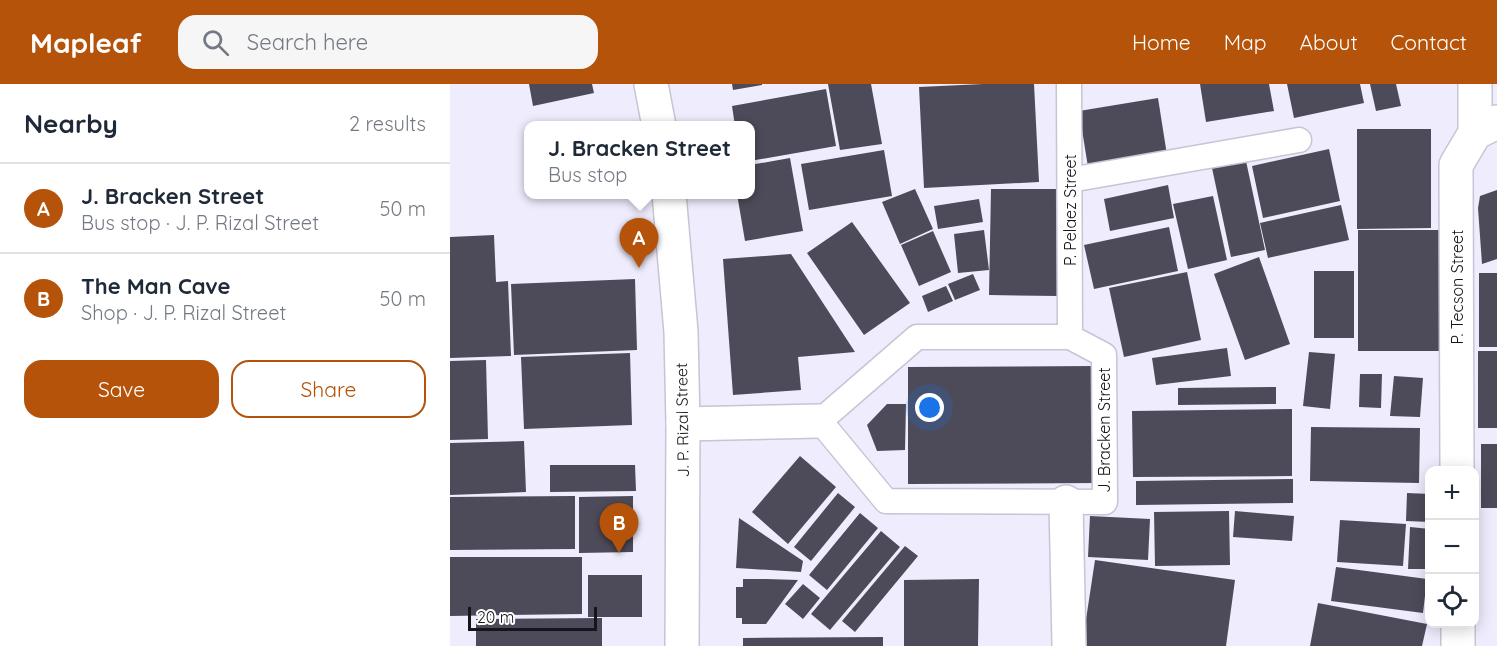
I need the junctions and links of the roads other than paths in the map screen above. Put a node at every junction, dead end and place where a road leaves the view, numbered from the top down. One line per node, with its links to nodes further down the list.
1 (651, 84): 4 (street)
2 (1068, 84): 7 (lane, P. Pelaez Street)
3 (1475, 84): 5 (street)
4 (658, 121)
5 (1486, 128): 12 (street, P. Tecson Street)
6 (1299, 140): 7 (lane)
7 (1070, 180): 9 (lane, P. Pelaez Street)
8 (669, 199): 11 (street, J. P. Rizal Street)
9 (1070, 337): 10 (lane, J. Bracken Street); 13 (lane, J. Bracken Street)
10 (820, 421): 11 (street); 13 (lane, J. Bracken Street)
11 (683, 424): 15 (street, J. P. Rizal Street)
12 (1457, 466)
13 (1066, 502): 16 (street)
14 (1458, 628): 17 (street)
15 (682, 646)
16 (1069, 646)
17 (1458, 646)

